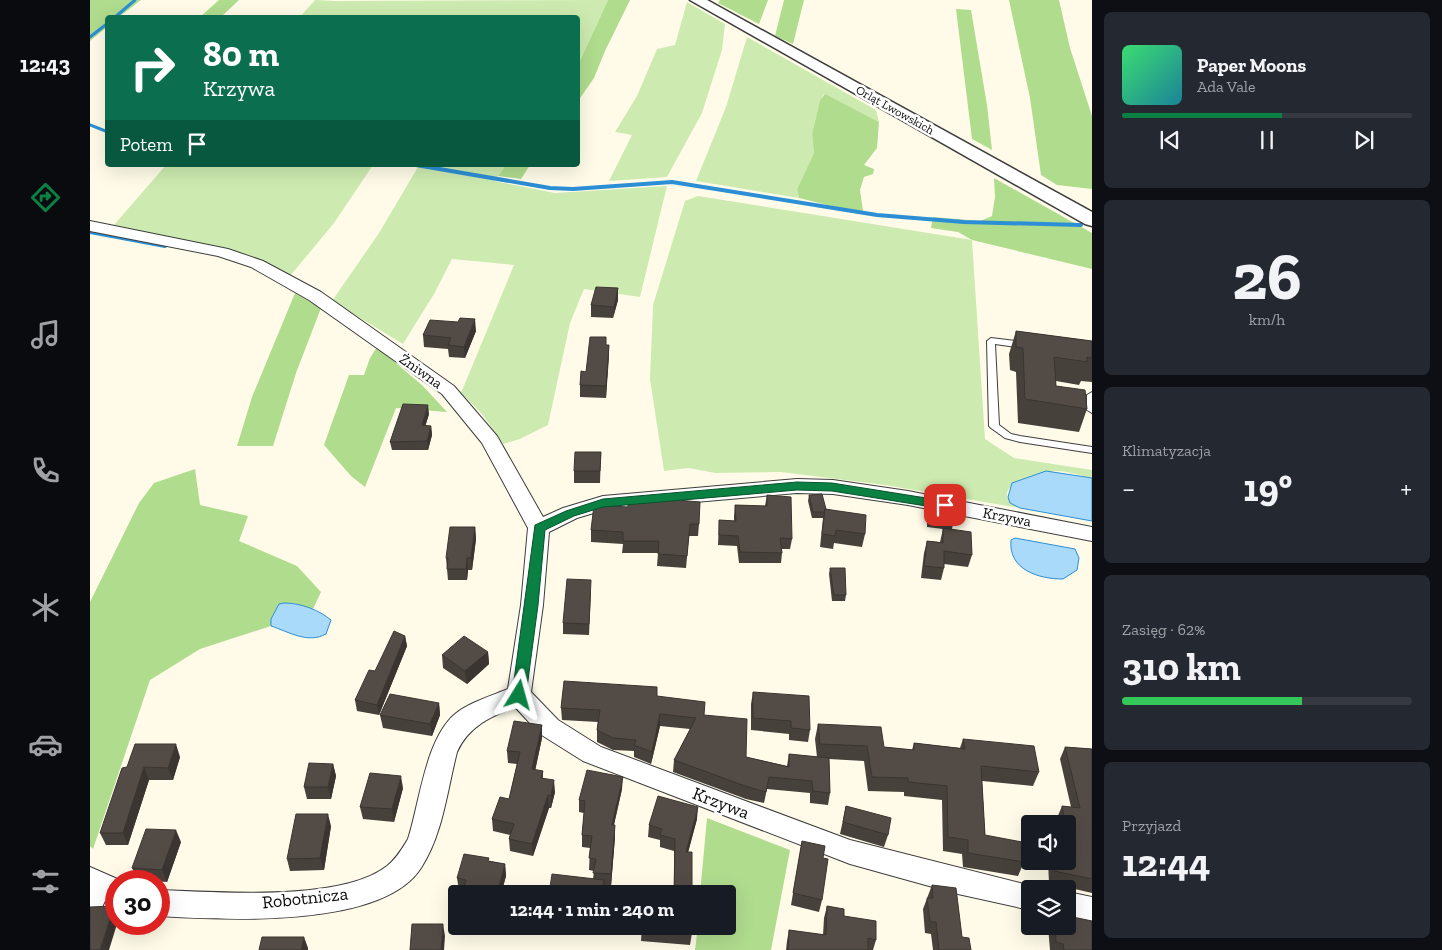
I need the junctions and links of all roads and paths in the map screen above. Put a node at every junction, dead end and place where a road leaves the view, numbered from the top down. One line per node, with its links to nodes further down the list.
1 (697, 0): 2 (street, Orląt Lwowskich)
2 (1092, 220)
3 (90, 226): 8 (street, Żniwna)
4 (1037, 346): 7 (lane)
5 (1092, 395): 6 (lane)
6 (1092, 410)
7 (1092, 450)
8 (539, 528): 9 (street, Krzywa); 10 (street)
9 (1092, 534)
10 (519, 695): 11 (street, Krzywa); 12 (street, Robotnicza)
11 (1021, 895)
12 (170, 903)
13 (1076, 907): 14 (street)
14 (1092, 910)

